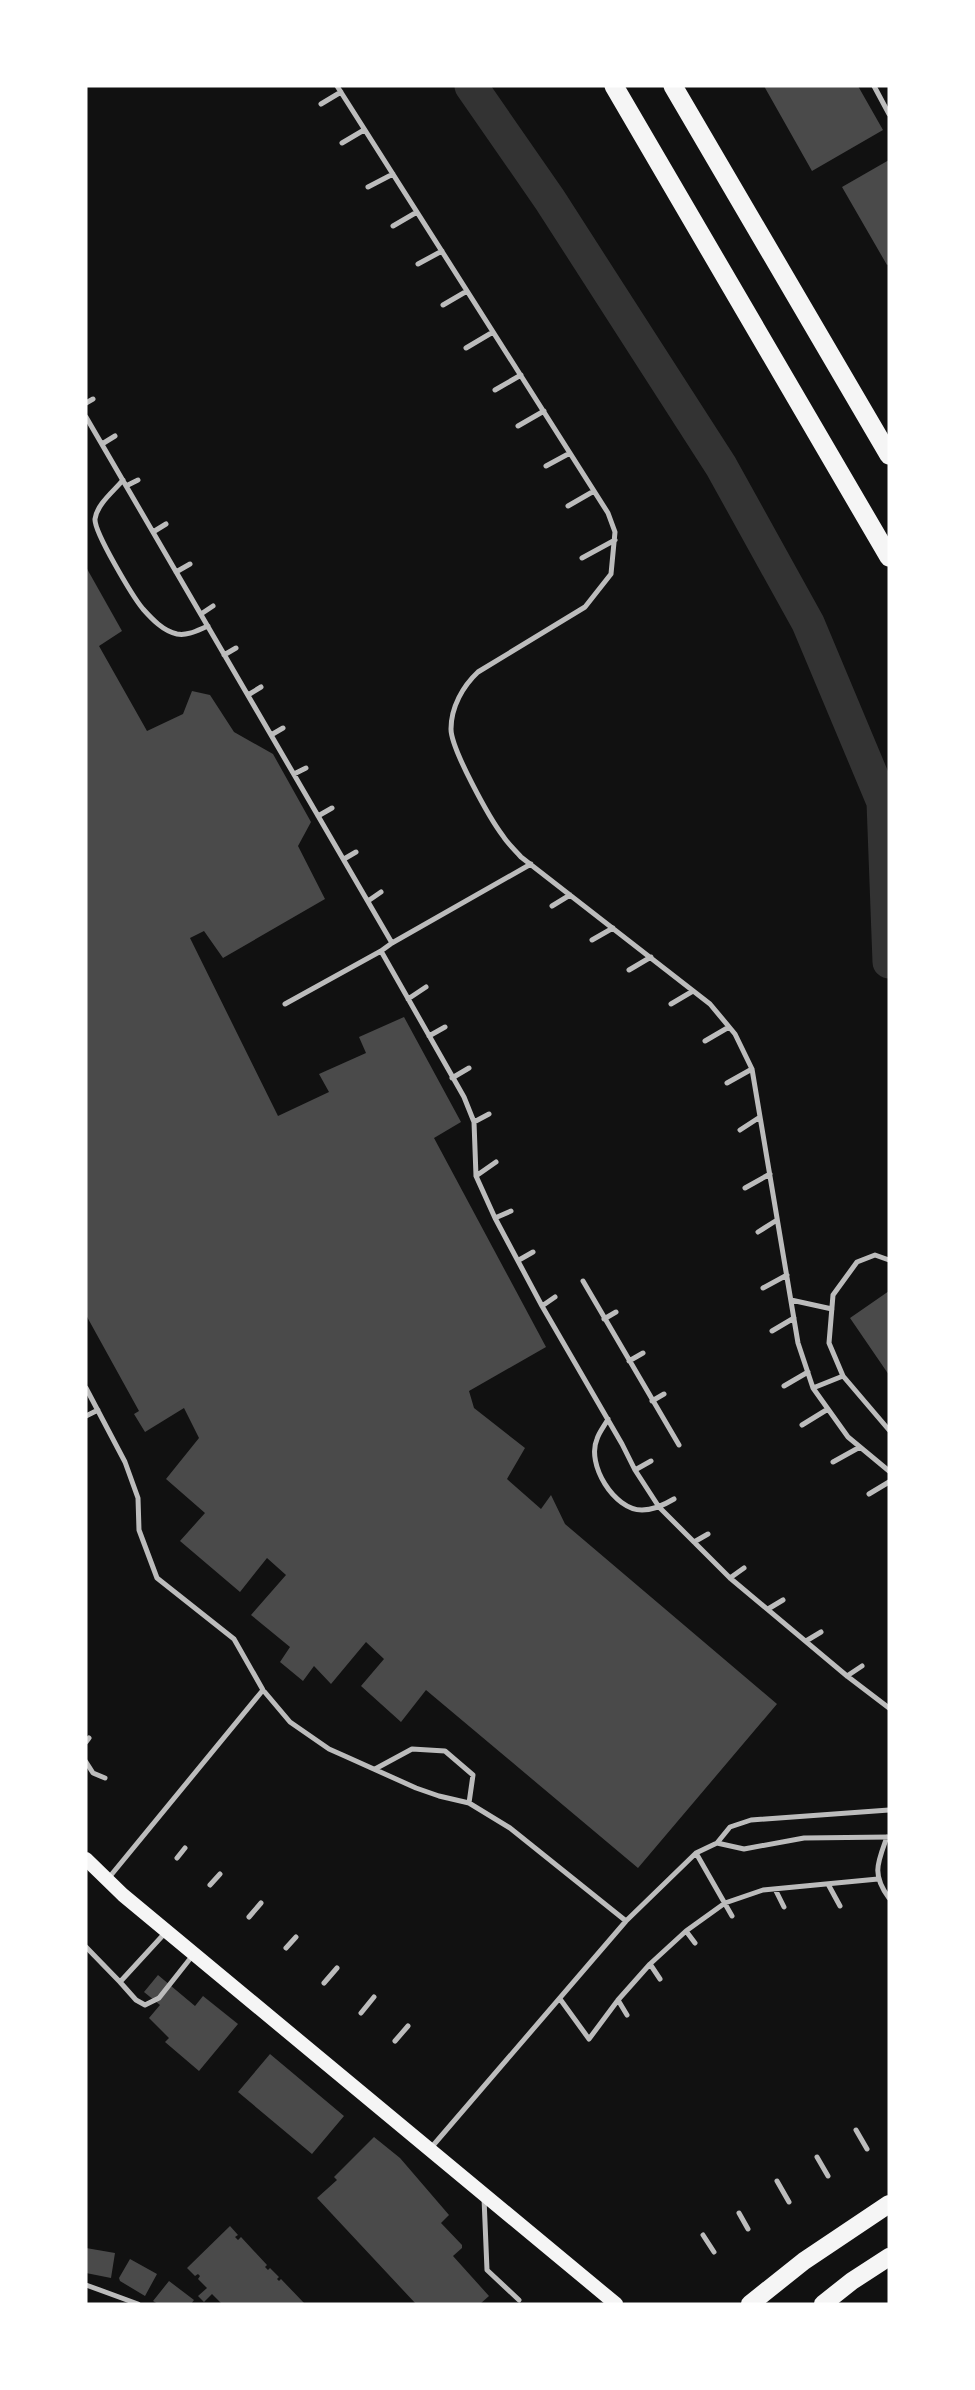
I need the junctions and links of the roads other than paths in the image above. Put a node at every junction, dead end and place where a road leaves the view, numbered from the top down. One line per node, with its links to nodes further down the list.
1 (337, 86): 5 (lane)
2 (614, 86): 40 (highway)
3 (673, 86): 30 (highway)
4 (874, 86): 7 (lane)
5 (341, 92): 6 (lane); 8 (lane)
6 (321, 104)
7 (889, 114)
8 (364, 130): 9 (lane); 10 (lane)
9 (342, 143)
10 (393, 174): 11 (lane); 12 (lane)
11 (368, 187)
12 (417, 212): 13 (lane); 14 (lane)
13 (393, 226)
14 (442, 251): 15 (lane); 16 (lane)
15 (418, 264)
16 (467, 291): 17 (lane); 18 (lane)
17 (443, 305)
18 (493, 332): 19 (lane); 20 (lane)
19 (466, 348)
20 (521, 375): 21 (lane); 24 (lane)
21 (495, 390)
22 (93, 399): 23 (lane)
23 (86, 403)
24 (544, 411): 26 (lane); 29 (lane)
25 (86, 416): 28 (lane)
26 (518, 426)
27 (115, 436): 28 (lane)
28 (102, 444): 32 (lane)
29 (570, 453): 31 (lane); 35 (lane)
30 (889, 455)
31 (546, 466)
32 (123, 480): 34 (lane); 46 (lane)
33 (138, 480): 34 (lane)
34 (126, 486): 38 (lane)
35 (594, 491): 36 (lane); 39 (lane)
36 (568, 506)
37 (166, 524): 38 (lane)
38 (153, 532): 43 (lane)
39 (615, 540): 41 (lane); 59 (lane)
40 (889, 557)
41 (582, 558)
42 (190, 564): 43 (lane)
43 (176, 572): 45 (lane)
44 (213, 606): 45 (lane)
45 (201, 614): 46 (lane)
46 (208, 626): 48 (lane)
47 (236, 648): 48 (lane)
48 (224, 655): 50 (lane)
49 (261, 687): 50 (lane)
50 (248, 695): 52 (lane)
51 (283, 728): 52 (lane)
52 (271, 735): 54 (lane)
53 (306, 768): 54 (lane)
54 (294, 774): 56 (lane)
55 (332, 808): 56 (lane)
56 (318, 816): 58 (lane)
57 (356, 852): 58 (lane)
58 (344, 859): 62 (lane)
59 (531, 864): 61 (lane); 66 (lane)
60 (381, 892): 62 (lane)
61 (570, 895): 63 (lane); 64 (lane)
62 (368, 901): 66 (lane)
63 (552, 906)
64 (613, 928): 65 (lane); 68 (lane)
65 (592, 940)
66 (392, 943): 67 (lane)
67 (381, 951): 72 (lane); 73 (lane)
68 (650, 957): 69 (lane); 71 (lane)
69 (629, 970)
70 (426, 987): 72 (lane)
71 (693, 991): 74 (lane); 76 (lane)
72 (408, 999): 77 (lane)
73 (285, 1004)
74 (671, 1004)
75 (445, 1027): 77 (lane)
76 (729, 1027): 78 (lane); 80 (lane)
77 (429, 1036): 81 (lane)
78 (705, 1041)
79 (469, 1068): 81 (lane)
80 (752, 1069): 82 (lane); 84 (lane)
81 (452, 1078): 85 (lane)
82 (727, 1083)
83 (489, 1114): 85 (lane)
84 (760, 1118): 86 (lane); 88 (lane)
85 (474, 1122): 89 (lane)
86 (740, 1129)
87 (496, 1162): 89 (lane)
88 (770, 1174): 90 (lane); 93 (lane)
89 (476, 1176): 92 (lane)
90 (746, 1188)
91 (511, 1211): 92 (lane)
92 (495, 1218): 96 (lane)
93 (777, 1220): 94 (lane); 98 (lane)
94 (758, 1232)
95 (533, 1252): 96 (lane)
96 (519, 1261): 103 (lane)
97 (889, 1261): 104 (lane)
98 (786, 1275): 100 (lane); 102 (lane)
99 (583, 1281): 107 (lane)
100 (763, 1288)
101 (555, 1297): 103 (lane)
102 (791, 1300): 104 (lane); 106 (lane)
103 (542, 1306): 121 (lane)
104 (832, 1308): 112 (lane)
105 (616, 1312): 107 (lane)
106 (794, 1318): 108 (lane); 111 (lane)
107 (604, 1319): 110 (lane)
108 (772, 1331)
109 (643, 1353): 110 (lane)
110 (629, 1361): 117 (lane)
111 (808, 1372): 113 (lane); 115 (lane)
112 (843, 1376): 115 (lane); 123 (lane)
113 (784, 1386)
114 (86, 1388): 119 (lane)
115 (813, 1388): 118 (lane)
116 (664, 1394): 117 (lane)
117 (652, 1401): 124 (lane)
118 (828, 1409): 122 (lane); 125 (lane)
119 (97, 1410): 120 (lane); 144 (lane)
120 (86, 1416)
121 (608, 1419): 128 (lane); 133 (lane)
122 (802, 1425)
123 (889, 1430)
124 (679, 1445)
125 (860, 1447): 127 (lane); 129 (lane)
126 (651, 1461): 128 (lane)
127 (833, 1462)
128 (635, 1470): 133 (lane)
129 (889, 1471)
130 (889, 1482): 131 (lane)
131 (869, 1494)
132 (674, 1499): 133 (lane)
133 (659, 1507): 135 (lane)
134 (708, 1534): 135 (lane)
135 (694, 1542): 137 (lane)
136 (744, 1569): 137 (lane)
137 (730, 1578): 139 (lane)
138 (783, 1600): 139 (lane)
139 (768, 1609): 141 (lane)
140 (821, 1632): 141 (lane)
141 (806, 1641): 143 (lane)
142 (862, 1666): 143 (lane)
143 (847, 1676): 145 (lane)
144 (263, 1690): 147 (lane); 159 (lane)
145 (888, 1705)
146 (86, 1762): 148 (lane)
147 (375, 1769): 149 (lane); 149 (lane)
148 (105, 1778)
149 (469, 1803): 170 (lane)
150 (889, 1810): 152 (lane)
151 (888, 1837): 152 (lane); 158 (lane)
152 (717, 1843): 154 (lane)
153 (185, 1848): 155 (lane)
154 (696, 1853): 165 (lane); 170 (lane)
155 (177, 1858)
156 (87, 1863): 159 (main road)
157 (220, 1874): 161 (lane)
158 (878, 1879): 160 (lane); 163 (lane)
159 (107, 1880): 172 (main road)
160 (828, 1884): 162 (lane); 166 (lane)
161 (210, 1885)
162 (775, 1889): 165 (lane); 167 (lane)
163 (889, 1898)
164 (261, 1903): 169 (lane)
165 (724, 1903): 168 (lane); 171 (lane)
166 (840, 1906)
167 (784, 1907)
168 (732, 1916)
169 (249, 1917)
170 (626, 1922): 184 (lane)
171 (686, 1930): 174 (lane); 178 (lane)
172 (166, 1931): 177 (main road); 181 (lane)
173 (296, 1937): 176 (lane)
174 (695, 1942)
175 (86, 1947): 181 (lane)
176 (285, 1948)
177 (194, 1954): 181 (lane); 192 (main road)
178 (650, 1964): 180 (lane); 185 (lane)
179 (337, 1968): 182 (lane)
180 (660, 1979)
181 (120, 1982)
182 (324, 1983)
183 (374, 1997): 186 (lane)
184 (560, 1999): 185 (lane); 192 (lane)
185 (618, 2000): 187 (lane)
186 (361, 2013)
187 (627, 2015)
188 (408, 2026): 189 (lane)
189 (395, 2041)
190 (856, 2130): 191 (lane)
191 (867, 2149)
192 (429, 2150): 196 (main road)
193 (817, 2157): 194 (lane)
194 (828, 2176)
195 (777, 2181): 197 (lane)
196 (483, 2195): 205 (lane); 207 (main road)
197 (789, 2202)
198 (889, 2204): 208 (main road)
199 (739, 2213): 200 (lane)
200 (748, 2229)
201 (703, 2235): 202 (lane)
202 (714, 2252)
203 (889, 2257): 209 (main road)
204 (86, 2284): 206 (lane)
205 (519, 2300)
206 (138, 2304)
207 (616, 2304)
208 (750, 2304)
209 (823, 2304)

